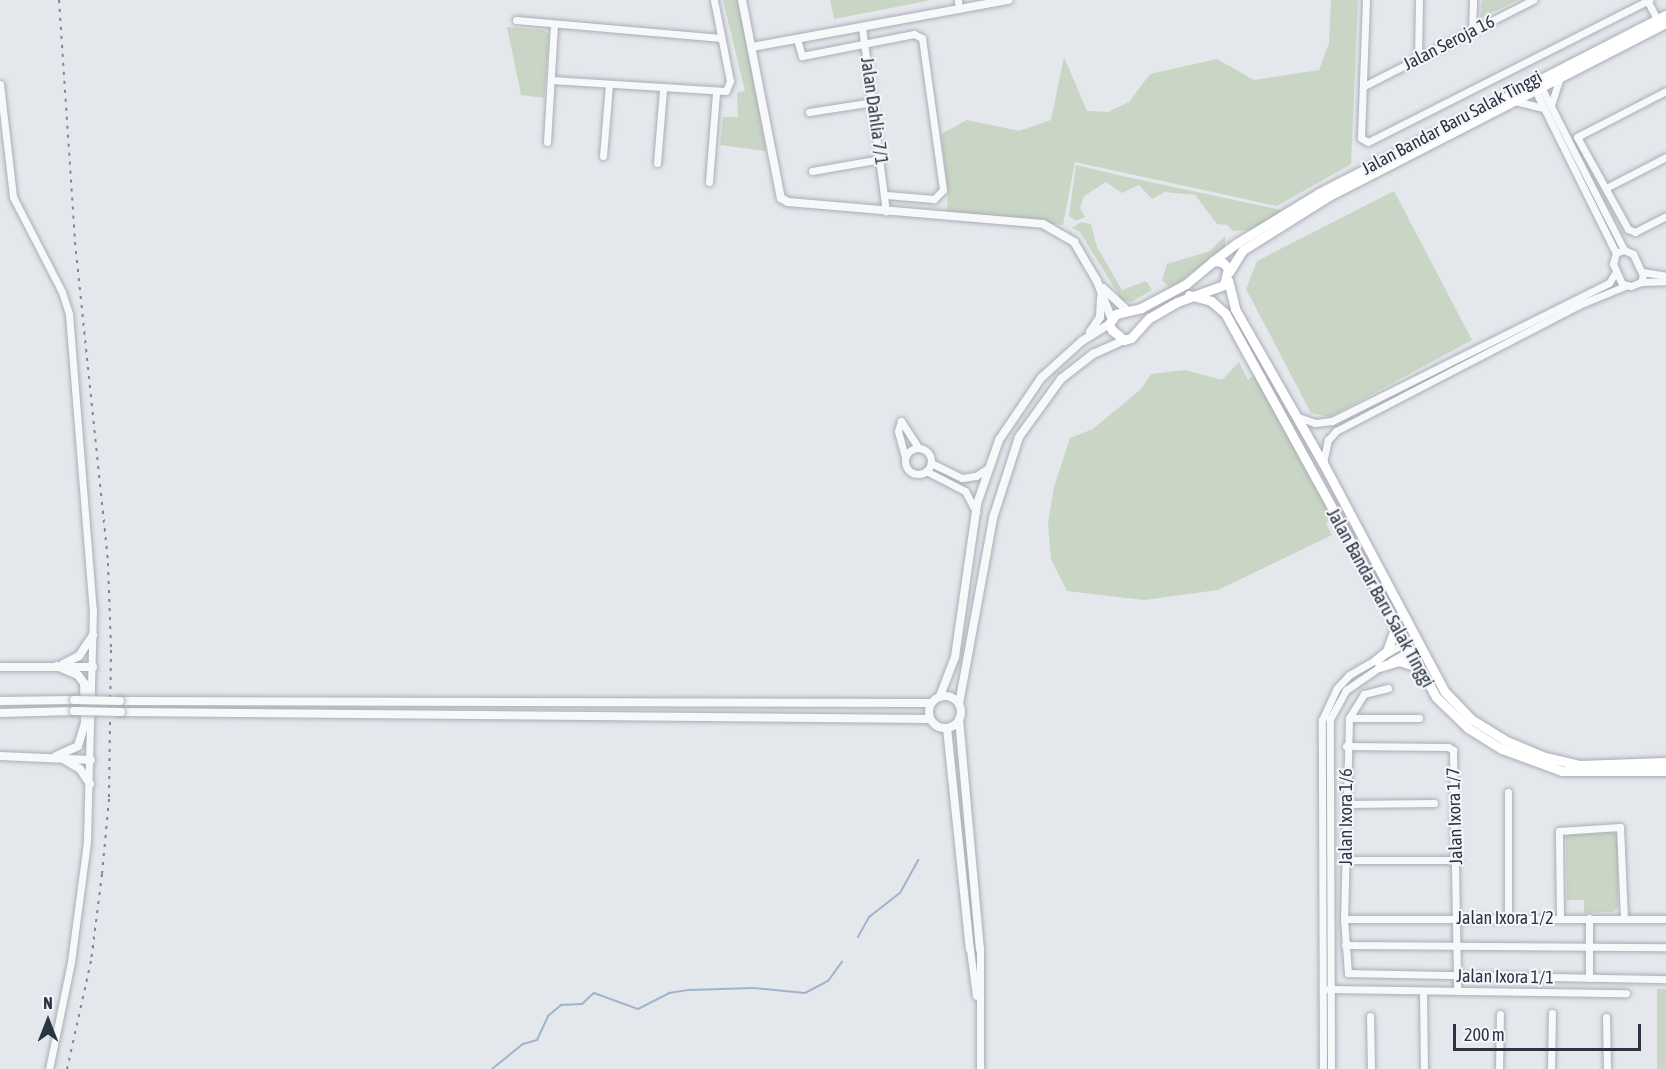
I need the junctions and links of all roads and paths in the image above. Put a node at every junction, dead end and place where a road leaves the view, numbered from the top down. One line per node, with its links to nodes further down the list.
1 (714, 0): 15 (street)
2 (742, 0): 18 (street)
3 (1009, 0): 9 (street)
4 (1366, 0): 25 (street)
5 (1419, 0): 19 (street)
6 (1473, 0): 14 (street)
7 (1533, 0): 14 (street, Jalan Seroja 16)
8 (1648, 0): 10 (street); 25 (street)
9 (959, 5): 13 (street)
10 (1663, 19): 20 (main road, Jalan Bandar Baru Salak Tinggi); 23 (main road, Jalan Bandar Baru Salak Tinggi)
11 (516, 20): 12 (street)
12 (554, 24): 15 (street); 21 (street)
13 (862, 27): 16 (street); 17 (street, Jalan Dahlia 7/1)
14 (1472, 31): 19 (street, Jalan Seroja 16)
15 (721, 38): 28 (street)
16 (797, 39): 17 (street); 18 (street)
17 (865, 44): 30 (street, Jalan Dahlia 7/1); 42 (street)
18 (752, 47): 43 (street)
19 (1418, 58): 25 (street, Jalan Seroja 16)
20 (1560, 78): 23 (main road, Jalan Bandar Baru Salak Tinggi); 31 (street)
21 (551, 80): 24 (street); 33 (street)
22 (0, 84): 34 (street)
23 (1536, 84): 29 (main road, Jalan Bandar Baru Salak Tinggi); 31 (street); 47 (main road, Jalan Bandar Baru Salak Tinggi)
24 (609, 85): 26 (street); 35 (street)
25 (1364, 86)
26 (663, 90): 28 (street); 38 (street)
27 (1666, 91): 41 (street)
28 (716, 93): 40 (street)
29 (1515, 101): 31 (street); 50 (main road, Jalan Bandar Baru Salak Tinggi)
30 (873, 102): 32 (street); 37 (street, Jalan Dahlia 7/1)
31 (1547, 106): 45 (street); 46 (street)
32 (808, 112)
33 (547, 142)
34 (3, 149): 72 (street)
35 (603, 156)
36 (1666, 157): 41 (street)
37 (881, 159): 39 (street); 42 (street, Jalan Dahlia 7/1)
38 (657, 163)
39 (812, 171)
40 (709, 182)
41 (1606, 188): 44 (street)
42 (886, 195): 43 (street, Jalan Dahlia 7/1)
43 (886, 211): 52 (street)
44 (1666, 216)
45 (1624, 250): 46 (street); 49 (street)
46 (1616, 253): 48 (street)
47 (1213, 261): 50 (main road); 57 (main road, Jalan Bandar Baru Salak Tinggi)
48 (1616, 272): 54 (street); 61 (street)
49 (1642, 272): 51 (street); 53 (street)
50 (1228, 276): 56 (main road); 61 (main road, Jalan Bandar Baru Salak Tinggi)
51 (1666, 278): 53 (street)
52 (1096, 281): 55 (street); 57 (street)
53 (1641, 282): 54 (street)
54 (1625, 286): 65 (street)
55 (1101, 293): 58 (street); 60 (street)
56 (1189, 295): 59 (main road); 70 (main road, Jalan Bandar Baru Salak Tinggi)
57 (1127, 310): 58 (main road, Jalan Bandar Baru Salak Tinggi)
58 (1110, 321): 59 (main road); 60 (street)
59 (1124, 340): 84 (street)
60 (1082, 341): 66 (street)
61 (1295, 416): 65 (main road, Jalan Bandar Baru Salak Tinggi)
62 (918, 447): 63 (street); 63 (street); 64 (street)
63 (905, 457): 67 (street)
64 (931, 463): 66 (street); 67 (street)
65 (1323, 463): 69 (main road, Jalan Bandar Baru Salak Tinggi)
66 (988, 468): 68 (street)
67 (926, 471): 68 (street)
68 (976, 512): 81 (street)
69 (1353, 519): 70 (main road); 73 (main road, Jalan Bandar Baru Salak Tinggi)
70 (1338, 526): 71 (main road, Jalan Bandar Baru Salak Tinggi)
71 (1396, 626): 74 (main road, Jalan Bandar Baru Salak Tinggi); 75 (main road)
72 (93, 635): 76 (street); 78 (street)
73 (1418, 641): 74 (street); 95 (main road, Jalan Bandar Baru Salak Tinggi)
74 (1407, 647): 75 (street); 79 (main road, Jalan Bandar Baru Salak Tinggi)
75 (1377, 664): 79 (main road); 119 (street)
76 (57, 666): 77 (street); 78 (street); 93 (street)
77 (0, 667)
78 (93, 667): 94 (street)
79 (1420, 668): 96 (main road, Jalan Bandar Baru Salak Tinggi)
80 (1388, 688): 86 (street, Jalan Ixora 1/6)
81 (940, 696): 83 (street); 84 (street)
82 (0, 701): 83 (street, bridge)
83 (931, 703): 88 (street)
84 (959, 704): 89 (street)
85 (0, 713): 88 (street, bridge)
86 (1349, 718): 87 (street); 91 (street, Jalan Ixora 1/6)
87 (1419, 718)
88 (930, 719): 90 (street)
89 (960, 719): 90 (street); 114 (street)
90 (947, 728): 114 (street)
91 (1346, 746): 99 (street, Jalan Ixora 1/6); 102 (street, Jalan Ixora 1/7)
92 (0, 756): 93 (street)
93 (56, 756): 94 (street); 97 (street)
94 (91, 760): 97 (street)
95 (1666, 762)
96 (1666, 771)
97 (90, 784): 127 (street)
98 (1508, 792): 104 (street)
99 (1347, 804): 100 (street); 101 (street, Jalan Ixora 1/6)
100 (1434, 804)
101 (1347, 860): 102 (street); 107 (street, Jalan Ixora 1/6)
102 (1456, 860): 103 (street, Jalan Ixora 1/7)
103 (1456, 917): 104 (street, Jalan Ixora 1/2); 107 (street, Jalan Ixora 1/2); 111 (street, Jalan Ixora 1/7)
104 (1508, 918): 105 (street, Jalan Ixora 1/2)
105 (1560, 918): 106 (street, Jalan Ixora 1/2); 108 (street)
106 (1589, 918): 108 (street, Jalan Ixora 1/2); 112 (street)
107 (1344, 919): 110 (street, Jalan Ixora 1/6)
108 (1624, 919): 109 (street, Jalan Ixora 1/2)
109 (1666, 919)
110 (1345, 945): 111 (street); 115 (street, Jalan Ixora 1/6)
111 (1456, 946): 112 (street); 116 (street, Jalan Ixora 1/7)
112 (1589, 946): 113 (street); 117 (street)
113 (1666, 947)
114 (975, 949): 128 (street)
115 (1345, 969): 116 (street, Jalan Ixora 1/1)
116 (1456, 977): 117 (street, Jalan Ixora 1/1); 121 (street, Jalan Ixora 1/7)
117 (1589, 978): 118 (street, Jalan Ixora 1/1)
118 (1666, 979)
119 (1326, 989): 120 (street); 129 (street); 130 (street)
120 (1423, 991): 121 (street); 132 (street)
121 (1457, 991): 122 (street)
122 (1626, 993)
123 (1552, 1013): 134 (street)
124 (1500, 1014): 133 (street)
125 (1370, 1016): 131 (street)
126 (1606, 1017): 135 (street)
127 (49, 1069)
128 (980, 1069)
129 (1323, 1069)
130 (1331, 1069)
131 (1371, 1069)
132 (1425, 1069)
133 (1499, 1069)
134 (1551, 1069)
135 (1607, 1069)

